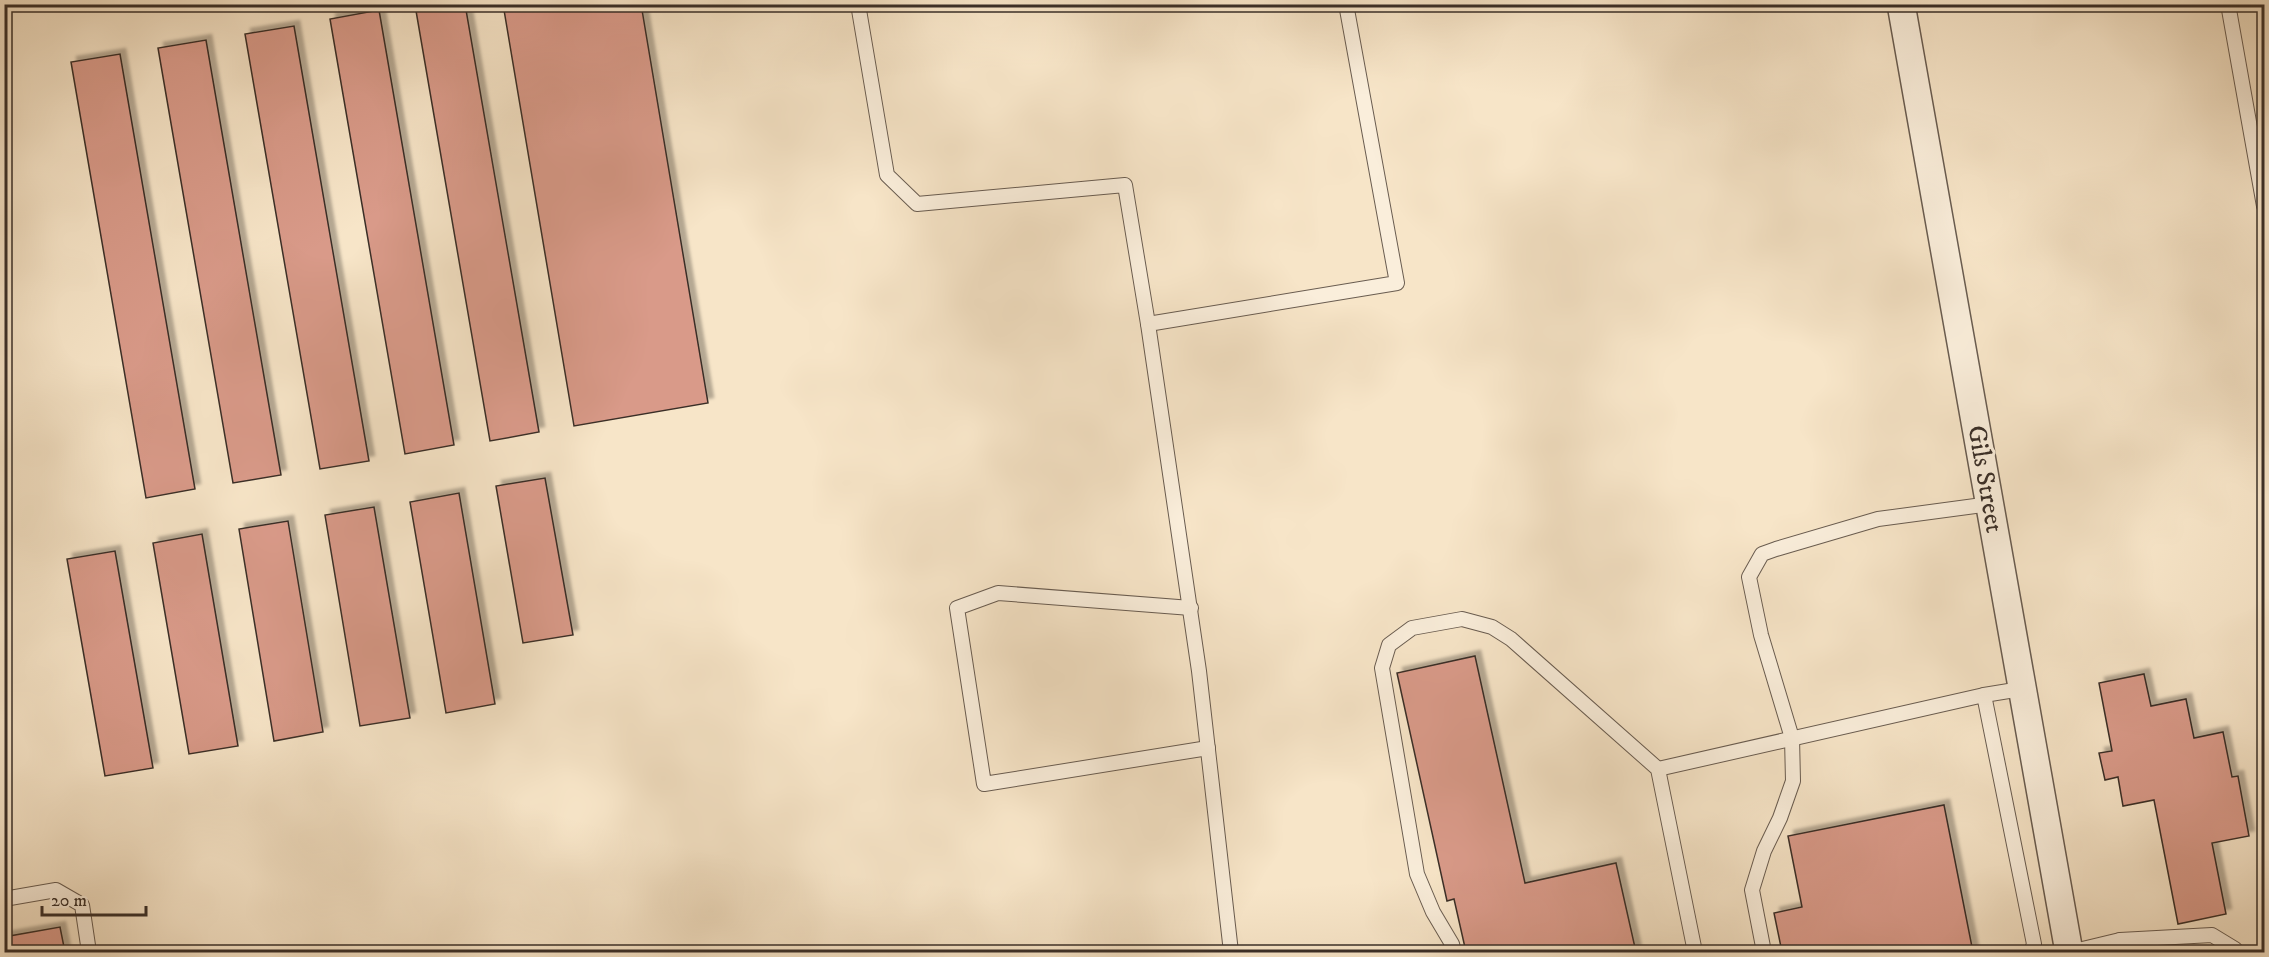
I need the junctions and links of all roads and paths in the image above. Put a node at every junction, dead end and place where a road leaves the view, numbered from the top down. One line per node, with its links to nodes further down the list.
1 (858, 4): 6 (lane)
2 (1346, 4): 6 (lane)
3 (1901, 4): 7 (street, Gils Street)
4 (2228, 4): 5 (lane)
5 (2265, 206)
6 (1148, 324): 8 (lane)
7 (1990, 504): 9 (street, Gils Street); 11 (lane)
8 (1191, 608): 12 (lane); 12 (lane)
9 (2021, 689): 10 (lane); 22 (street, Gils Street)
10 (1984, 694): 11 (lane); 21 (lane)
11 (1792, 738): 13 (lane); 20 (lane)
12 (1208, 747): 17 (lane)
13 (1658, 769): 18 (lane); 19 (lane)
14 (4, 899): 16 (lane)
15 (2122, 946): 22 (lane); 23 (lane)
16 (89, 952)
17 (1232, 952)
18 (1454, 952)
19 (1695, 952)
20 (1764, 952)
21 (2031, 952)
22 (2069, 952)
23 (2236, 952)

